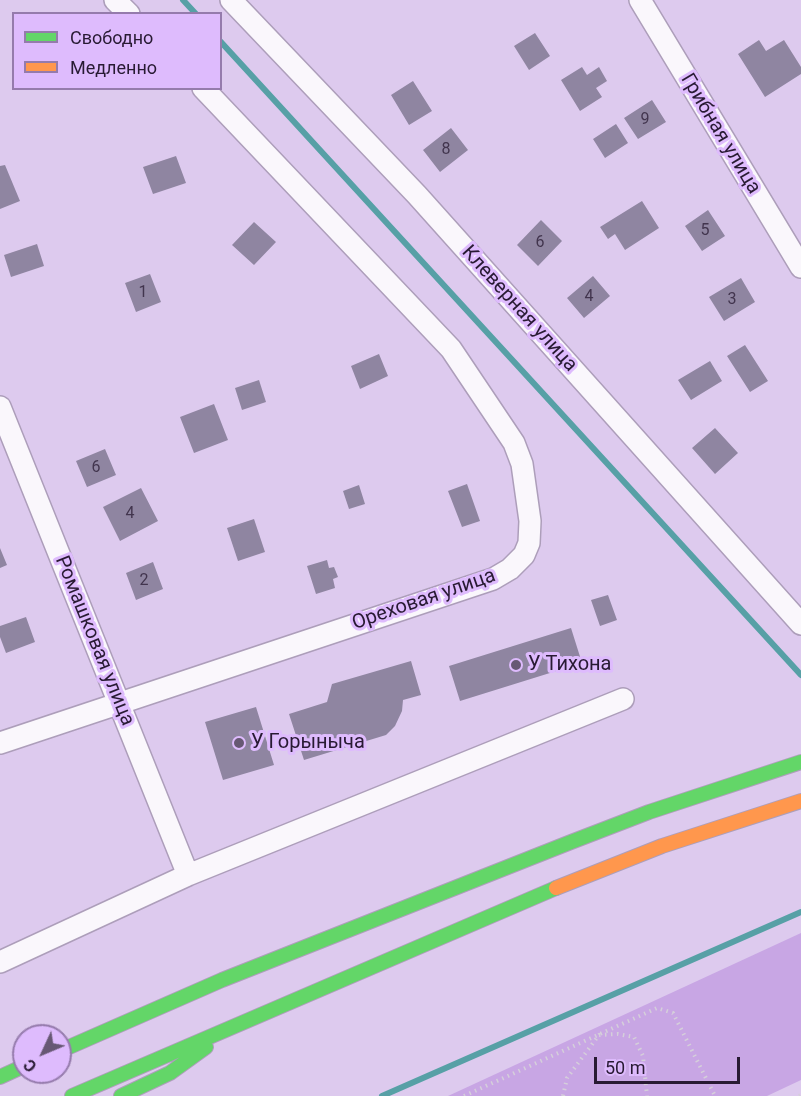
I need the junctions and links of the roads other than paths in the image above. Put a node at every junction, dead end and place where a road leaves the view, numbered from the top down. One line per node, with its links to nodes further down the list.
1 (115, 0): 4 (street)
2 (231, 0): 8 (street, Клеверная улица)
3 (640, 0): 6 (street, Грибная улица)
4 (127, 12)
5 (205, 90): 10 (street, Ореховая улица)
6 (801, 267)
7 (0, 407): 10 (street, Ромашковая улица)
8 (801, 624)
9 (623, 699): 14 (street)
10 (119, 704): 11 (street, Ореховая улица); 14 (street, Ромашковая улица)
11 (0, 743)
12 (801, 762): 17 (main road)
13 (801, 801): 16 (main road)
14 (188, 875): 15 (street)
15 (0, 962)
16 (243, 1021): 18 (main road); 19 (main road)
17 (72, 1046)
18 (72, 1096)
19 (121, 1096)

